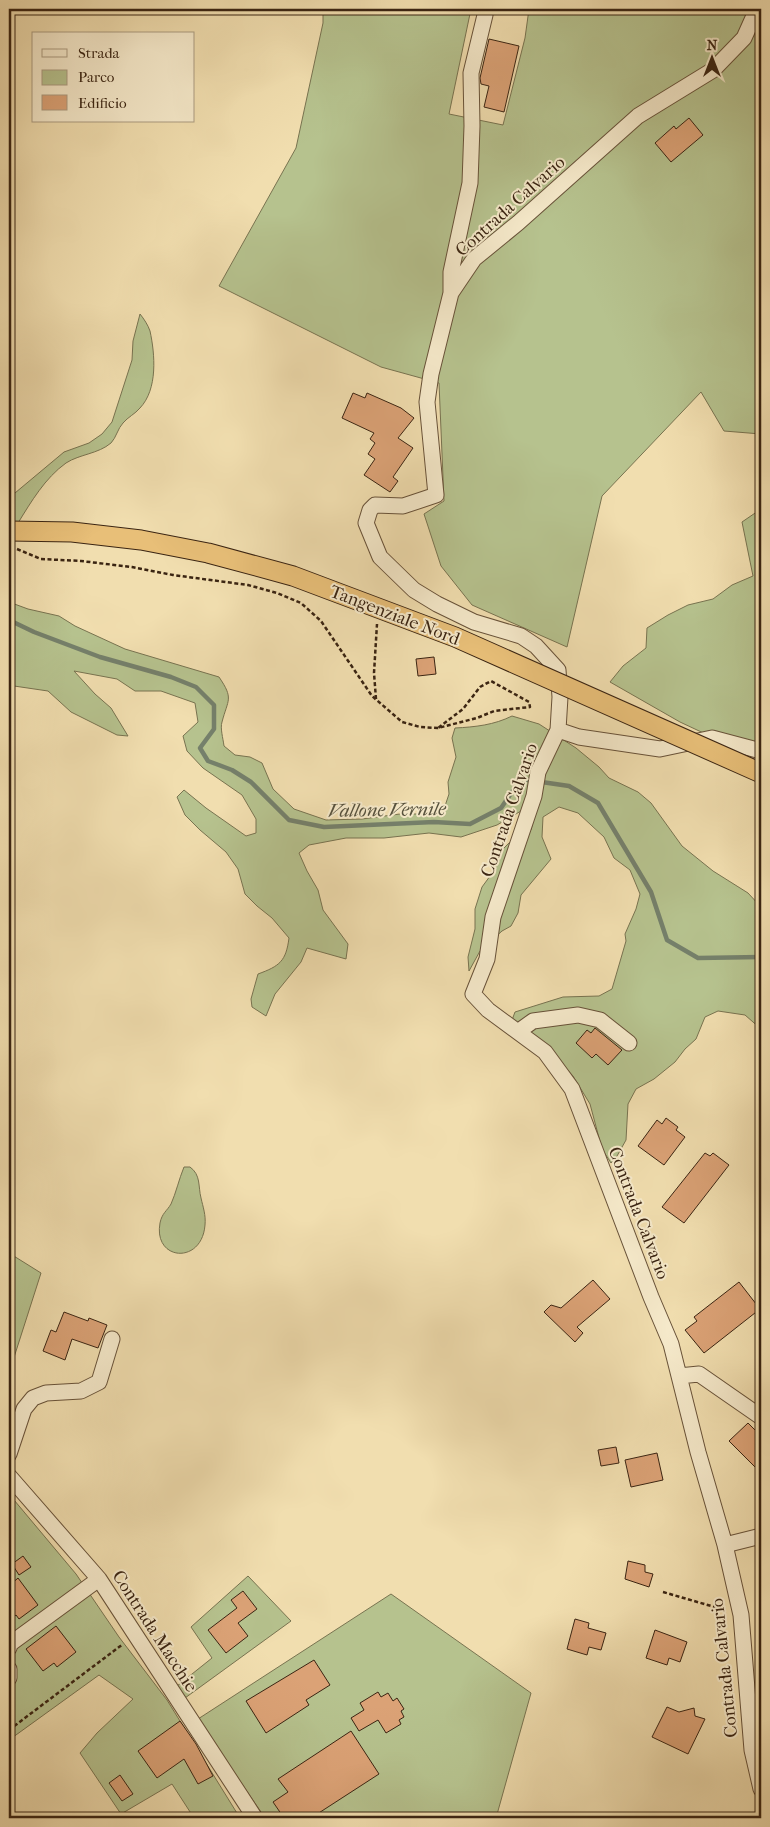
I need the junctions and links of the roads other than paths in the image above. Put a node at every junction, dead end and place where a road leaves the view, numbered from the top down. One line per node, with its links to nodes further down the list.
1 (757, 9): 3 (street, Contrada Calvario)
2 (485, 15): 3 (street)
3 (451, 292): 5 (street, Contrada Calvario)
4 (9, 531): 7 (main road, Tangenziale Nord, bridge)
5 (558, 730): 6 (street); 8 (street, Contrada Calvario)
6 (761, 751)
7 (761, 773)
8 (519, 1031): 9 (street); 11 (street, Contrada Calvario)
9 (629, 1043)
10 (112, 1339): 13 (street)
11 (679, 1376): 12 (street); 16 (street, Contrada Calvario)
12 (761, 1417)
13 (9, 1454)
14 (9, 1476): 17 (street, Contrada Macchie)
15 (761, 1536): 16 (street)
16 (724, 1545): 21 (street, Contrada Calvario)
17 (99, 1579): 18 (street); 22 (street, Contrada Macchie)
18 (9, 1648)
19 (9, 1669): 20 (street)
20 (9, 1678)
21 (761, 1789)
22 (255, 1818)

